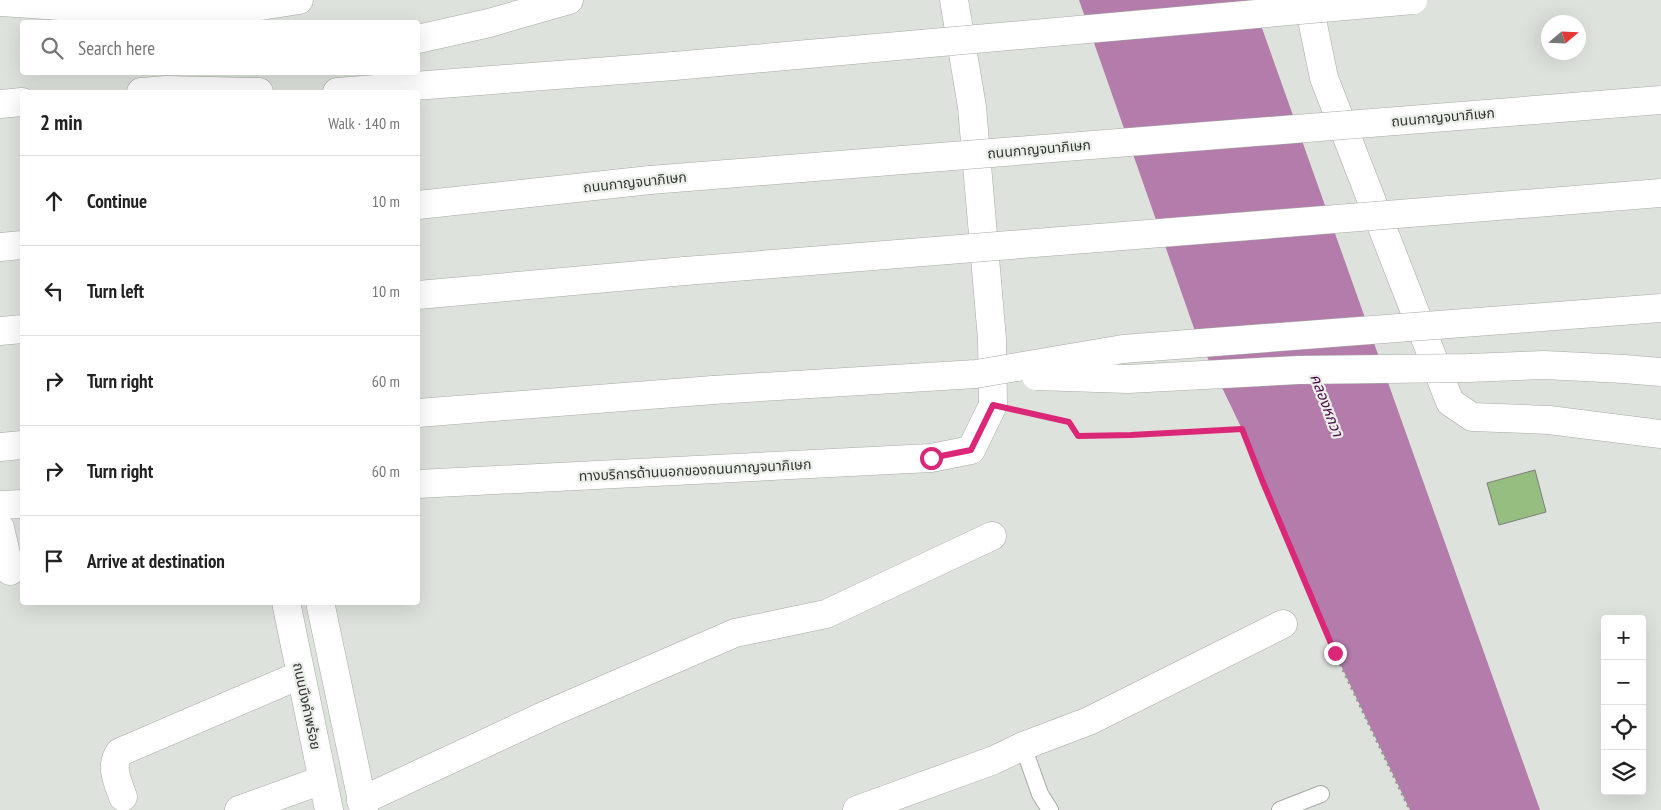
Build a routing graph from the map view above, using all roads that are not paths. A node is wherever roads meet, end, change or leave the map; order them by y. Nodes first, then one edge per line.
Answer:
1 (299, 0) edge
2 (569, 0) edge
3 (954, 0) edge
4 (1308, 0) edge
5 (1413, 0) edge
6 (0, 2) edge
7 (175, 7) edge
8 (420, 39) edge
9 (239, 75) edge
10 (158, 90) edge
11 (363, 90) edge
12 (1661, 100) edge
13 (20, 102) edge
14 (0, 104) edge
15 (1661, 193) edge
16 (420, 205) edge
17 (20, 245) edge
18 (0, 247) edge
19 (420, 294) edge
20 (1661, 308) edge
21 (20, 329) edge
22 (0, 331) edge
23 (1661, 372) edge
24 (976, 374) junction
25 (420, 414) edge
26 (1661, 434) edge
27 (20, 445) edge
28 (0, 446) edge
29 (420, 484) edge
30 (20, 504) edge
31 (0, 505) edge
32 (0, 528) edge
33 (992, 536) dead end
34 (10, 570) dead end
35 (287, 605) edge
36 (321, 605) edge
37 (1283, 624) dead end
38 (300, 675) junction
39 (1023, 746) junction
40 (322, 780) junction
41 (1321, 794) dead end
42 (123, 796) dead end
43 (362, 805) edge
44 (239, 810) edge
45 (329, 810) edge
46 (857, 810) edge
47 (1050, 810) edge
48 (1280, 810) edge

1 - 7 main road
2 - 8 main road
3 - 29 main road, ทางบริการด้านนอกของถนนกาญจนาภิเษก
4 - 26 main road
5 - 11 main road, bridge
6 - 7 main road
9 - 10 main road
12 - 16 main road, ถนนกาญจนาภิเษก, bridge
13 - 14 main road
15 - 19 main road, bridge
17 - 18 main road
20 - 24 main road, bridge
21 - 22 main road
23 - 24 main road, bridge
24 - 25 main road, bridge
27 - 28 main road
30 - 31 main road
32 - 34 main road
33 - 43 main road
35 - 38 main road, ถนนบึงคำพร้อย
36 - 43 main road
37 - 39 main road
38 - 40 main road, ถนนบึงคำพร้อย
38 - 42 main road
39 - 46 main road
39 - 47 lane
40 - 44 main road
40 - 45 main road, ถนนบึงคำพร้อย
41 - 48 lane

